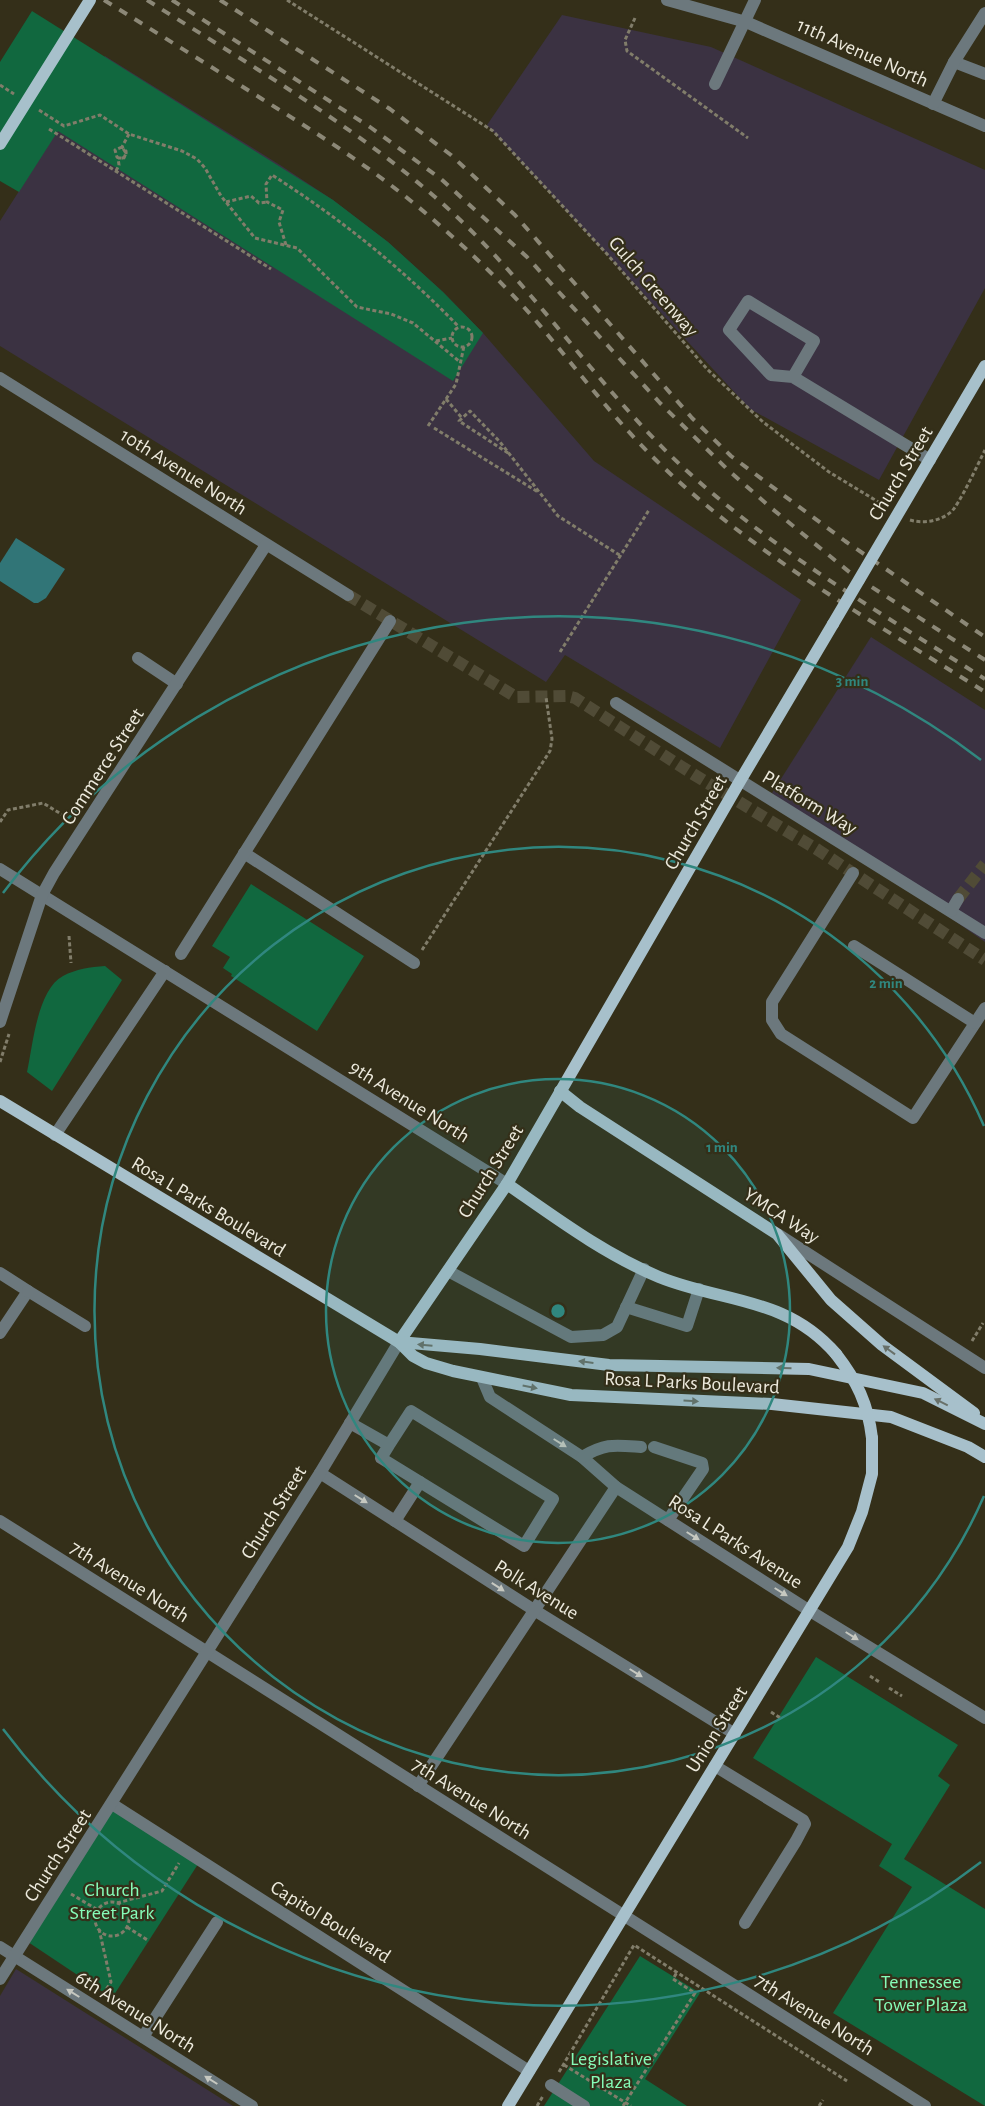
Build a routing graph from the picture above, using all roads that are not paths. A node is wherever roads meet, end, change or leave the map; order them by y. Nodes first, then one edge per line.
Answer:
1 (90, 0) edge
2 (667, 0) edge
3 (755, 0) edge
4 (985, 13) edge
5 (746, 22) junction
6 (954, 62) junction
7 (985, 74) edge
8 (715, 84) dead end
9 (933, 104) junction
10 (985, 126) edge
11 (0, 144) edge
12 (985, 366) edge
13 (793, 377) junction
14 (0, 378) edge
15 (930, 460) junction
16 (266, 545) junction
17 (348, 594) tunnel mouth
18 (390, 621) dead end
19 (138, 658) dead end
20 (177, 684) junction
21 (616, 703) dead end
22 (740, 781) junction
23 (244, 853) junction
24 (0, 869) edge
25 (852, 873) dead end
26 (42, 895) junction
27 (958, 899) tunnel mouth
28 (951, 911) junction
29 (985, 933) edge
30 (854, 946) dead end
31 (181, 954) dead end
32 (414, 963) road end
33 (165, 971) junction
34 (985, 1008) edge
35 (0, 1022) edge
36 (975, 1023) junction
37 (560, 1091) junction
38 (0, 1101) edge
39 (55, 1134) junction
40 (507, 1184) junction
41 (777, 1234) junction
42 (644, 1269) junction
43 (448, 1271) junction
44 (0, 1273) edge
45 (699, 1289) junction
46 (28, 1291) junction
47 (626, 1307) junction
48 (85, 1326) dead end
49 (0, 1333) edge
50 (399, 1342) junction
51 (836, 1354) joint
52 (985, 1368) edge
53 (482, 1378) junction
54 (985, 1422) edge
55 (350, 1423) junction
56 (389, 1445) junction
57 (582, 1457) junction
58 (985, 1457) edge
59 (320, 1473) junction
60 (420, 1482) junction
61 (616, 1486) junction
62 (668, 1520) junction
63 (0, 1521) edge
64 (395, 1521) junction
65 (534, 1610) junction
66 (810, 1611) junction
67 (207, 1652) junction
68 (985, 1718) edge
69 (735, 1734) junction
70 (715, 1766) junction
71 (418, 1786) junction
72 (112, 1804) junction
73 (623, 1916) junction
74 (217, 1922) dead end
75 (745, 1923) dead end
76 (0, 1947) edge
77 (14, 1956) junction
78 (0, 1979) edge
79 (143, 2038) junction
80 (530, 2071) junction
81 (551, 2085) road end
82 (246, 2104) edge
83 (508, 2106) edge
84 (584, 2106) edge
85 (925, 2106) edge

1 - 11 main road, bridge
2 - 5 street, 11th Avenue North
3 - 5 street
4 - 6 street
5 - 8 street
5 - 9 street, 11th Avenue North
6 - 7 street
6 - 9 street
9 - 10 street, 11th Avenue North
12 - 15 main road, Church Street, bridge
13 - 13 street
13 - 15 street
14 - 16 street, 10th Avenue North
15 - 22 main road, Church Street, bridge
16 - 17 street, 10th Avenue North
16 - 20 street, Commerce Street
18 - 23 street
19 - 20 street
20 - 26 street, Commerce Street
21 - 22 street, Platform Way
22 - 28 street, Platform Way
22 - 37 main road, Church Street
23 - 31 street
23 - 32 street
24 - 26 street, 9th Avenue North
25 - 36 street
26 - 33 street, 9th Avenue North
26 - 35 street, Commerce Street
27 - 28 street
28 - 29 street, Platform Way
30 - 36 street
33 - 39 street
33 - 40 street, 9th Avenue North
34 - 36 street
37 - 40 main road, Church Street
37 - 41 main road, YMCA Way
38 - 39 main road, Rosa L Parks Boulevard
39 - 50 main road, Rosa L Parks Boulevard
40 - 42 main road, 9th Avenue North
40 - 43 main road, Church Street
41 - 52 street, YMCA Way
54 -> 41 main road
42 - 45 main road, 9th Avenue North
42 - 47 street
43 - 47 street
43 - 50 main road, Church Street
44 - 46 street
45 - 47 street
45 - 51 main road, 9th Avenue North
46 - 48 street
46 - 49 street
50 - 53 main road, Rosa L Parks Boulevard
54 -> 50 main road, Rosa L Parks Boulevard
50 - 55 street, Church Street
51 - 66 main road, Union Street, bridge
53 -> 57 street, Rosa L Parks Avenue
53 -> 58 main road, Rosa L Parks Boulevard
55 - 56 street
55 - 59 street, Church Street
56 - 60 street
56 - 60 street
57 - 61 street, Rosa L Parks Avenue
57 - 62 street
59 -> 64 street, Polk Avenue
59 - 67 street, Church Street
60 - 64 street
61 - 62 street, Rosa L Parks Avenue
61 - 65 street
62 -> 66 street, Rosa L Parks Avenue
63 - 67 street, 7th Avenue North
64 -> 65 street, Polk Avenue
65 -> 69 street, Polk Avenue
65 - 71 street
66 -> 68 street, Rosa L Parks Avenue
66 - 69 main road, Union Street
67 - 71 street, 7th Avenue North
67 - 72 street, Church Street
69 - 70 main road, Union Street
70 - 73 main road, Union Street
70 - 75 street
71 - 73 street, 7th Avenue North
72 - 77 street, Church Street
72 - 80 street, Capitol Boulevard
73 - 80 main road, Union Street
73 - 85 street, 7th Avenue North
74 - 79 street
76 - 77 street, 6th Avenue North
77 - 78 street, Church Street
79 -> 77 street, 6th Avenue North
82 -> 79 street, 6th Avenue North
80 - 83 main road, Union Street
81 - 84 street

